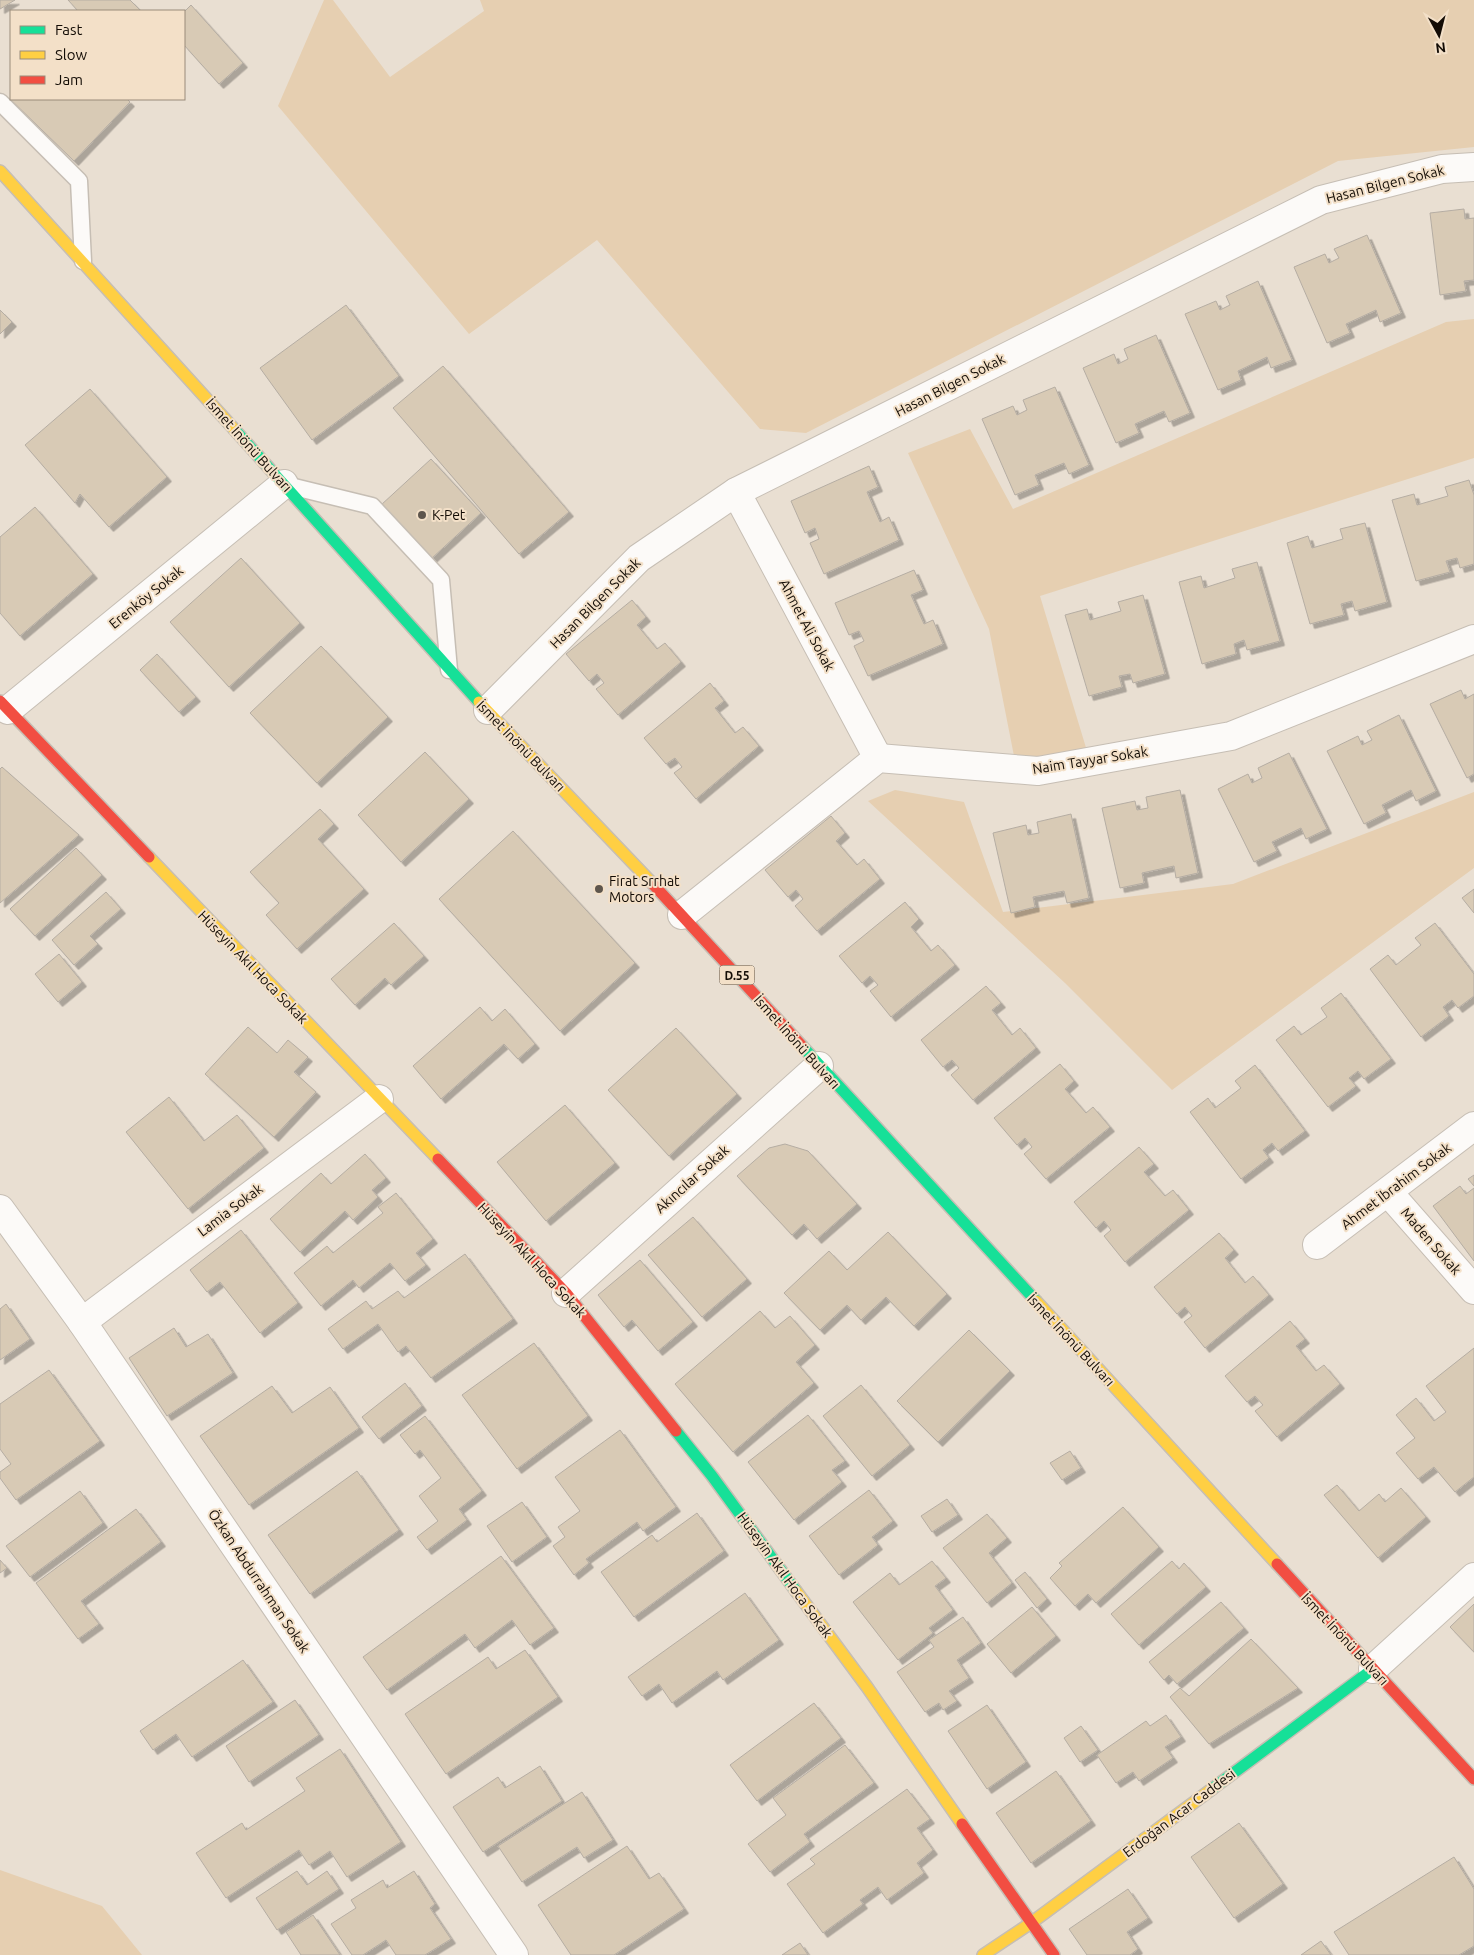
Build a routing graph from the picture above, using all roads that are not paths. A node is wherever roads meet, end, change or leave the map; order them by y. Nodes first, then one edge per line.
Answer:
1 (0, 102) edge
2 (1474, 167) edge
3 (0, 171) edge
4 (84, 261) junction
5 (284, 484) junction
6 (736, 492) junction
7 (1474, 639) edge
8 (450, 670) junction
9 (4, 706) edge
10 (488, 710) junction
11 (878, 758) junction
12 (682, 915) junction
13 (819, 1066) junction
14 (378, 1099) junction
15 (1474, 1126) edge
16 (1388, 1192) junction
17 (2, 1215) edge
18 (1317, 1245) dead end
19 (1474, 1290) edge
20 (566, 1293) junction
21 (82, 1322) junction
22 (1474, 1577) edge
23 (1373, 1669) junction
24 (1474, 1779) edge
25 (1031, 1923) junction
26 (514, 1955) edge
27 (983, 1955) edge
28 (1054, 1955) edge

1 - 4 lane
2 - 6 street, Hasan Bilgen Sokak
3 - 4 main road, İsmet İnönü Bulvarı / D.55
4 - 5 main road, İsmet İnönü Bulvarı / D.55
5 - 8 main road, İsmet İnönü Bulvarı / D.55
5 - 8 lane
5 - 9 street, Erenköy Sokak
6 - 10 street, Hasan Bilgen Sokak
6 - 11 street, Ahmet Ali Sokak
7 - 11 street, Naim Tayyar Sokak
8 - 10 main road, İsmet İnönü Bulvarı / D.55
9 - 14 main road, Hüseyin Akıl Hoca Sokak
10 - 12 main road, İsmet İnönü Bulvarı / D.55
11 - 12 street
12 - 13 main road, İsmet İnönü Bulvarı / D.55
13 - 20 street, Akıncılar Sokak
13 - 23 main road, İsmet İnönü Bulvarı / D.55
14 - 20 main road, Hüseyin Akıl Hoca Sokak
14 - 21 street, Lamia Sokak
15 - 16 street, Ahmet İbrahim Sokak
16 - 18 street, Ahmet İbrahim Sokak
16 - 19 street, Maden Sokak
17 - 21 street, Özkan Abdurrahman Sokak
20 - 25 main road, Hüseyin Akıl Hoca Sokak
21 - 26 street, Özkan Abdurrahman Sokak
22 - 23 street
23 - 24 main road, İsmet İnönü Bulvarı / D.55
23 - 25 main road, Erdoğan Acar Caddesi
25 - 27 main road, Erdoğan Acar Caddesi
25 - 28 main road, Hüseyin Akıl Hoca Sokak

